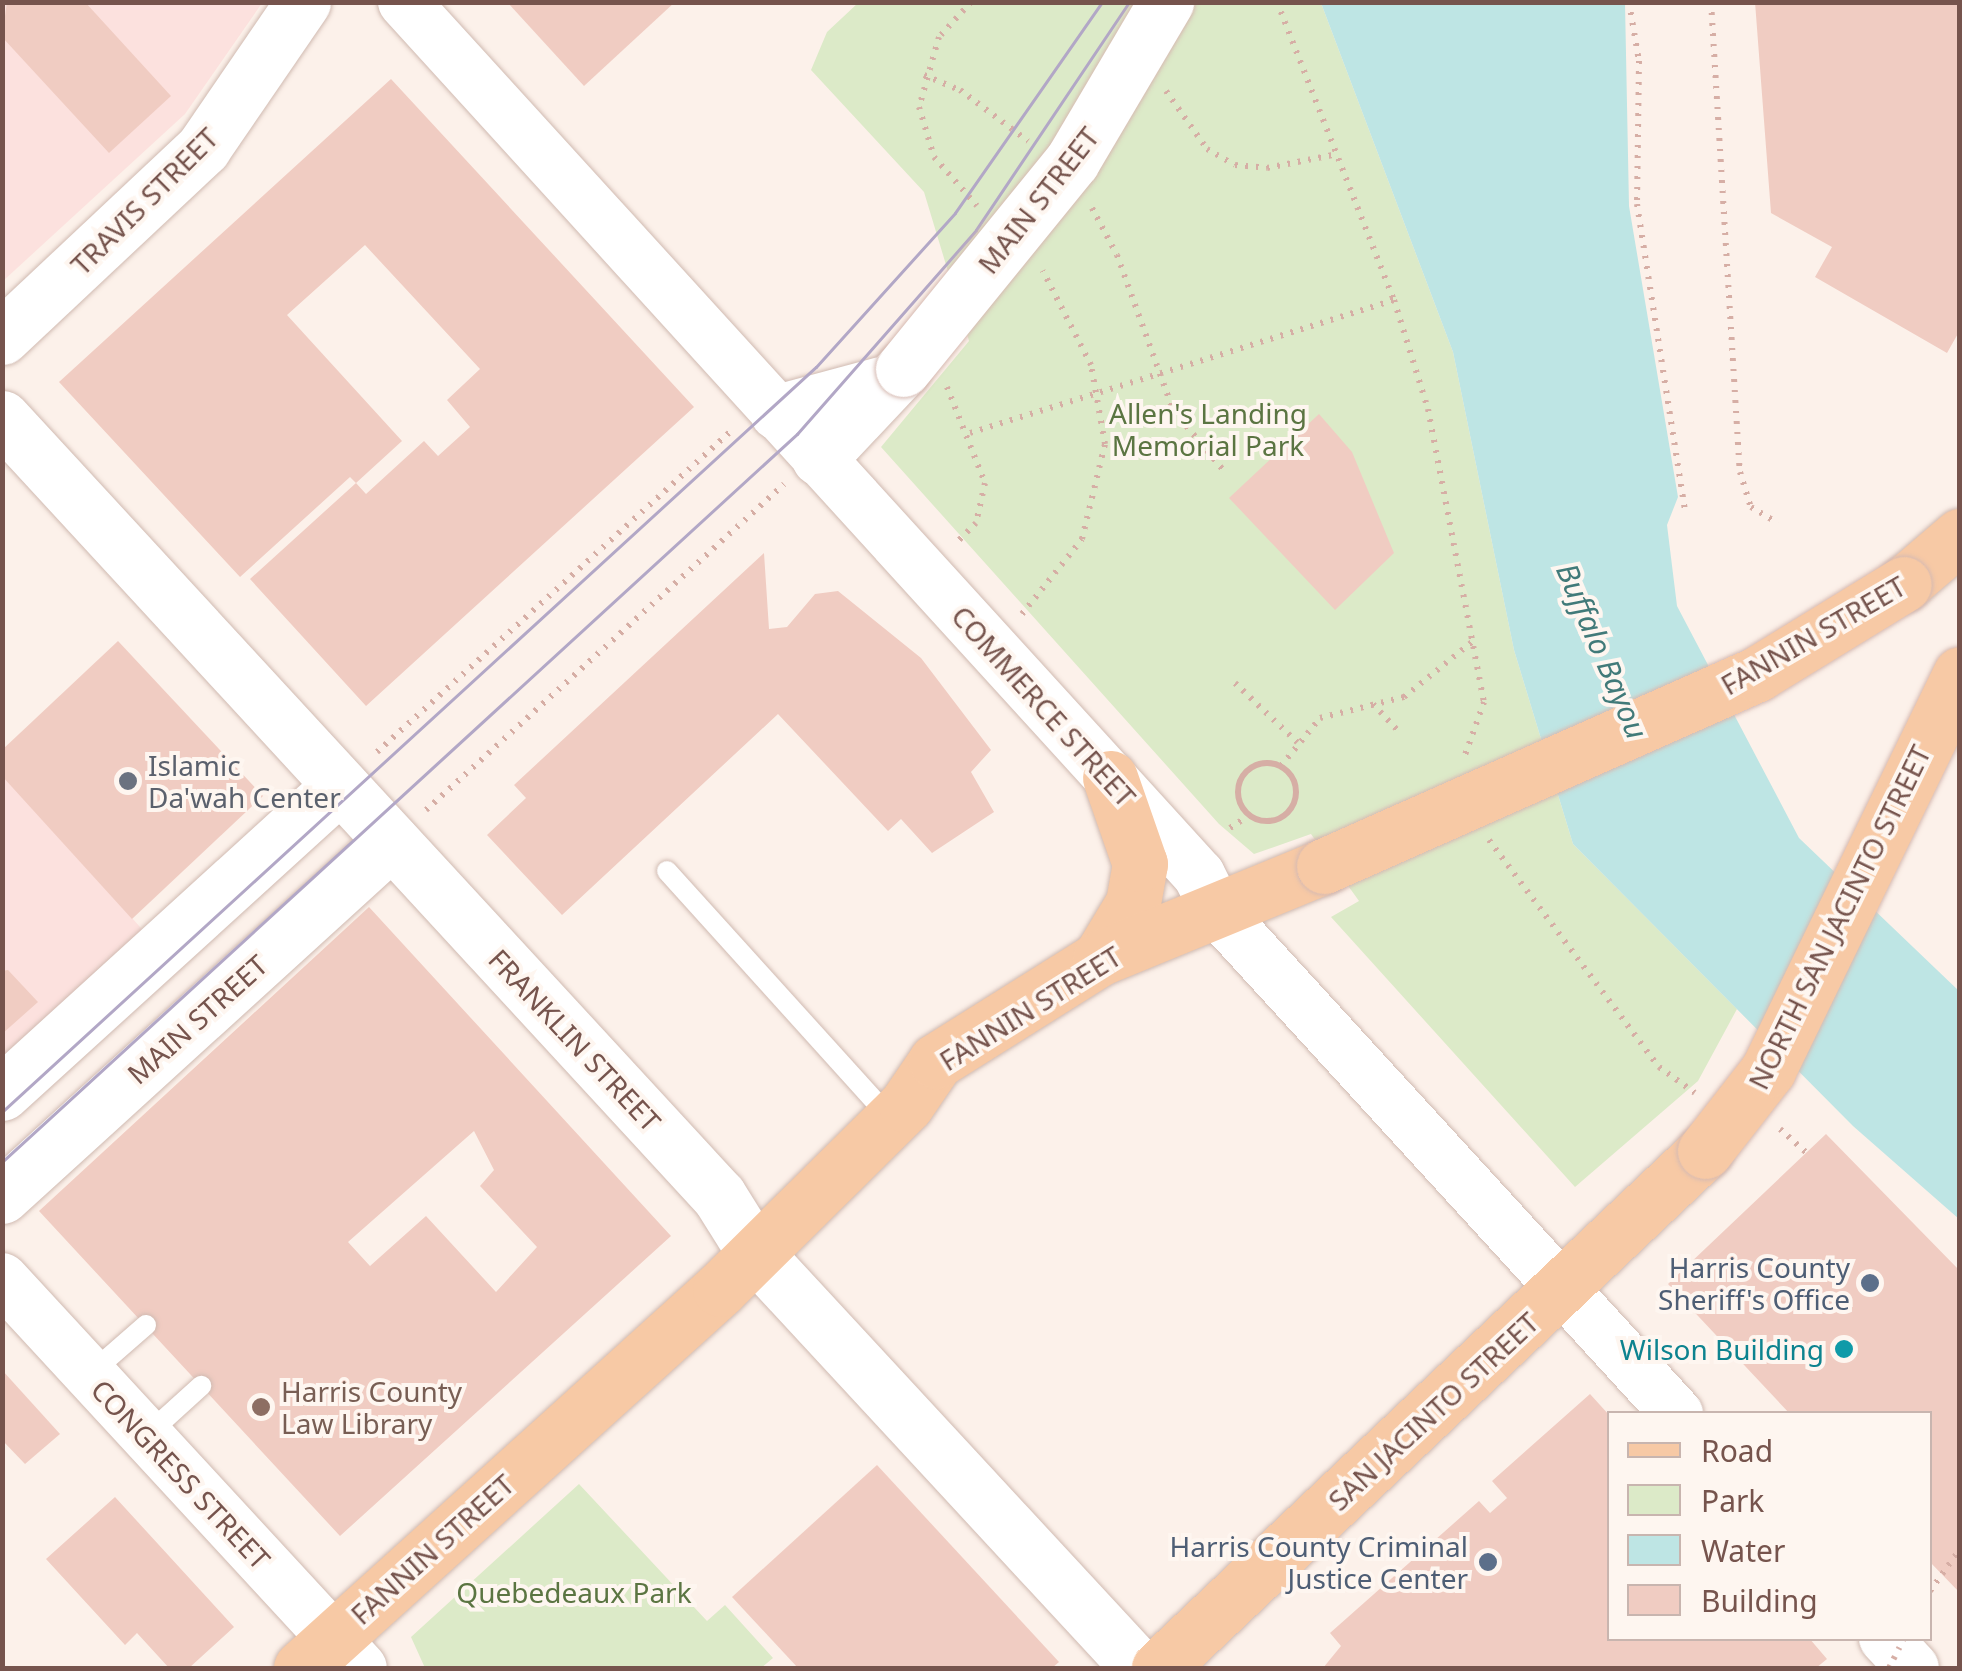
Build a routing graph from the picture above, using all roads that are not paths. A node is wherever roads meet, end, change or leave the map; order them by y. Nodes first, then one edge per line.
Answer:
1 (303, 2) edge
2 (404, 2) edge
3 (1166, 2) edge
4 (2, 337) edge
5 (913, 379) junction
6 (2, 418) edge
7 (755, 421) junction
8 (802, 471) junction
9 (1960, 536) edge
10 (1960, 674) edge
11 (358, 768) junction
12 (1110, 778) junction
13 (409, 825) junction
14 (667, 870) dead end
15 (1218, 911) junction
16 (1100, 958) junction
17 (2, 1093) edge
18 (892, 1119) junction
19 (1705, 1151) joint
20 (2, 1196) edge
21 (754, 1252) junction
22 (2, 1279) edge
23 (1561, 1290) junction
24 (146, 1326) dead end
25 (90, 1374) junction
26 (202, 1386) dead end
27 (1674, 1411) edge
28 (147, 1436) junction
29 (1889, 1641) edge
30 (332, 1659) edge
31 (1139, 1668) edge
32 (1159, 1668) edge
33 (1913, 1668) edge

1 - 4 main road, TRAVIS STREET
2 - 7 street, COMMERCE STREET
3 - 5 main road, MAIN STREET, bridge
5 - 7 main road
5 - 8 main road, MAIN STREET
6 - 11 main road, FRANKLIN STREET
7 - 8 street, COMMERCE STREET
8 - 12 street, COMMERCE STREET
9 - 15 main road, FANNIN STREET, bridge
10 - 19 main road, NORTH SAN JACINTO STREET, bridge
11 - 13 main road, FRANKLIN STREET
11 - 17 main road
12 - 15 street, COMMERCE STREET
12 - 16 main road
13 - 20 main road, MAIN STREET
13 - 21 main road, FRANKLIN STREET
14 - 18 lane
15 - 16 main road, FANNIN STREET
15 - 23 street, COMMERCE STREET
16 - 18 main road, FANNIN STREET
18 - 21 main road, FANNIN STREET
19 - 23 main road, SAN JACINTO STREET
21 - 30 main road, FANNIN STREET
21 - 31 main road, FRANKLIN STREET
22 - 25 street, CONGRESS STREET
23 - 27 street, COMMERCE STREET
23 - 32 main road, SAN JACINTO STREET
24 - 25 lane
25 - 28 street, CONGRESS STREET
26 - 28 lane
28 - 30 street, CONGRESS STREET
29 - 33 street

